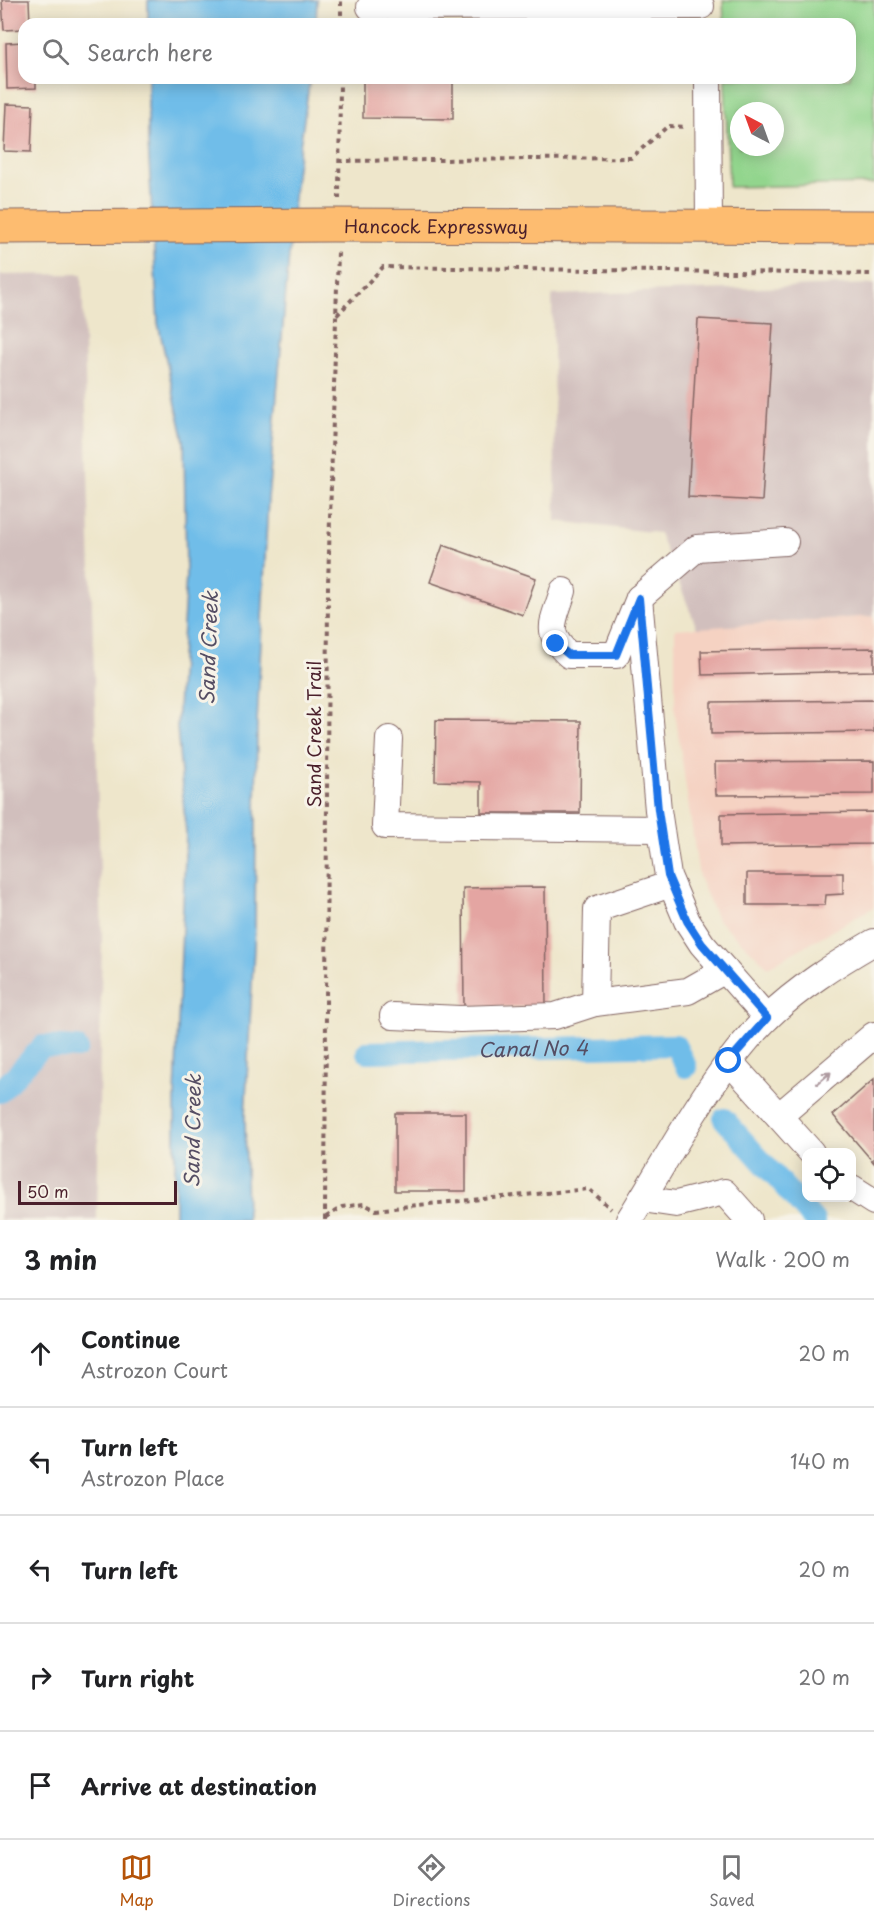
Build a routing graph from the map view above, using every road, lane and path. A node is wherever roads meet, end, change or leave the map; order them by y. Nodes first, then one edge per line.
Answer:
1 (341, 0) edge
2 (494, 3) edge
3 (370, 7) dead end
4 (701, 10) edge
5 (341, 18) edge
6 (340, 84) edge
7 (708, 84) edge
8 (709, 129) junction
9 (339, 161) junction
10 (336, 224) junction
11 (709, 226) junction
12 (0, 227) edge
13 (874, 227) edge
14 (874, 274) edge
15 (336, 316) junction
16 (785, 542) dead end
17 (563, 591) dead end
18 (639, 598) junction
19 (389, 739) dead end
20 (660, 830) junction
21 (671, 884) junction
22 (874, 942) edge
23 (725, 970) junction
24 (595, 1004) junction
25 (393, 1016) dead end
26 (767, 1018) junction
27 (874, 1035) edge
28 (729, 1061) junction
29 (779, 1116) junction
30 (807, 1148) edge
31 (856, 1191) edge
32 (874, 1202) edge
33 (629, 1210) edge
34 (325, 1219) edge
35 (749, 1220) edge

1 - 5 path
2 - 3 street
2 - 4 street
6 - 9 path, Sand Creek Trail
7 - 8 street
8 - 9 path
8 - 11 street
9 - 10 path, Sand Creek Trail
10 - 11 main road, Hancock Expressway
10 - 12 main road, Hancock Expressway
10 - 15 path, Sand Creek Trail
11 - 13 main road, Hancock Expressway
14 - 15 path
15 - 34 path, Sand Creek Trail
16 - 18 street
17 - 18 street
18 - 20 street
19 - 20 street
20 - 21 street
21 - 23 street
21 - 24 street
22 - 26 street
23 - 24 street
23 - 26 street
24 - 25 street
26 - 28 street
29 -> 27 street
28 - 29 street
28 - 33 street
29 - 30 street
31 - 32 street
33 - 34 path
33 - 35 street

